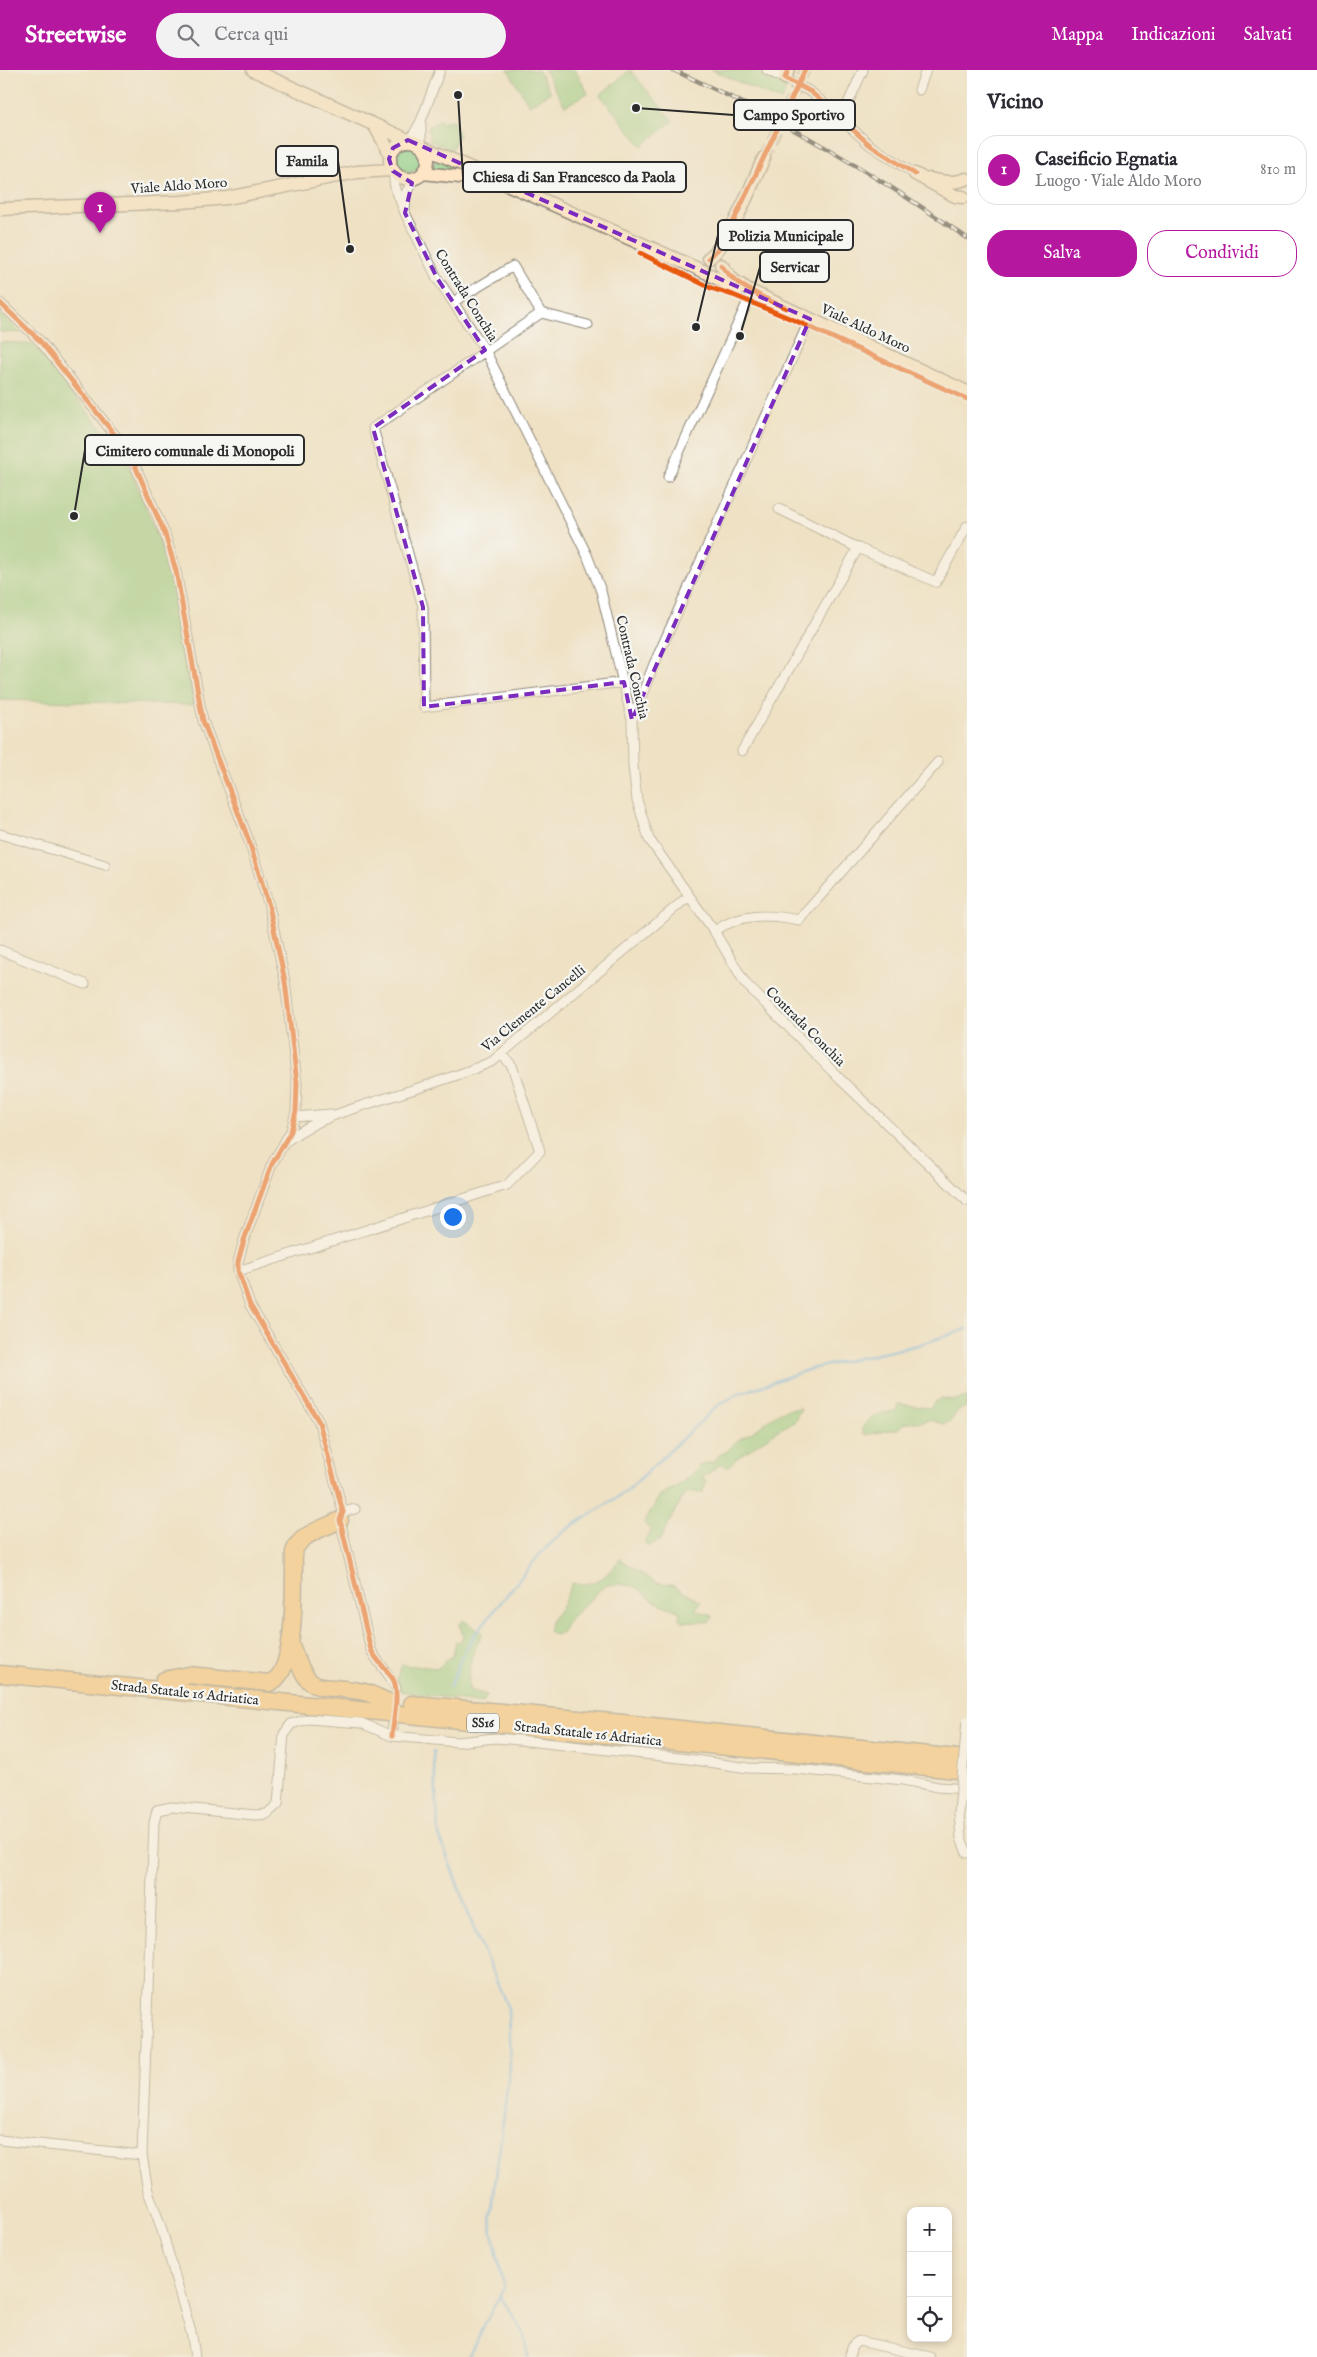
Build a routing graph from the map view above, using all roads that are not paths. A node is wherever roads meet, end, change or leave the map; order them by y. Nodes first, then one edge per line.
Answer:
1 (253, 70) edge
2 (440, 70) edge
3 (767, 70) edge
4 (863, 70) edge
5 (926, 70) edge
6 (787, 74) edge
7 (919, 90) dead end
8 (849, 101) dead end
9 (375, 126) junction
10 (415, 143) junction
11 (390, 155) junction
12 (764, 158) tunnel mouth
13 (392, 170) junction
14 (357, 172) junction
15 (915, 174) junction
16 (419, 176) junction
17 (967, 179) edge
18 (516, 188) junction
19 (966, 199) edge
20 (0, 209) edge
21 (405, 213) junction
22 (669, 256) junction
23 (714, 261) junction
24 (708, 274) junction
25 (752, 292) junction
26 (0, 302) edge
27 (453, 302) junction
28 (541, 313) junction
29 (810, 319) junction
30 (588, 325) dead end
31 (485, 350) junction
32 (967, 392) edge
33 (668, 477) dead end
34 (779, 509) dead end
35 (967, 526) edge
36 (858, 548) junction
37 (624, 682) junction
38 (632, 720) junction
39 (742, 751) dead end
40 (938, 762) dead end
41 (0, 834) edge
42 (105, 865) dead end
43 (689, 896) junction
44 (714, 931) junction
45 (0, 950) edge
46 (85, 984) dead end
47 (502, 1054) junction
48 (296, 1103) junction
49 (344, 1112) junction
50 (317, 1115) junction
51 (294, 1119) junction
52 (312, 1125) junction
53 (284, 1143) junction
54 (967, 1201) edge
55 (238, 1271) junction
56 (355, 1509) dead end
57 (342, 1516) junction
58 (291, 1645) junction
59 (0, 1663) edge
60 (0, 1674) edge
61 (164, 1680) junction
62 (393, 1695) junction
63 (967, 1721) edge
64 (393, 1724) dead end
65 (392, 1736) junction
66 (967, 1759) edge
67 (967, 1771) edge
68 (967, 1789) edge
69 (967, 1854) edge
70 (0, 2140) edge
71 (142, 2155) junction
72 (196, 2355) edge
73 (850, 2357) edge
74 (930, 2357) edge

1 - 9 main road, Viale Aldo Moro
2 - 10 street
3 - 6 street
4 - 8 street
5 - 7 street
6 - 15 street
9 - 10 main road, Viale Aldo Moro
9 - 11 main road
10 - 11 main road
10 - 16 main road
10 - 18 main road, Viale Aldo Moro
11 - 13 main road
11 - 14 main road, Viale Aldo Moro
12 - 23 main road
13 - 14 main road, Viale Aldo Moro
13 - 16 main road
13 - 21 street, Contrada Conchia
14 - 20 main road, Viale Aldo Moro
15 - 17 main road
15 - 19 main road
16 - 18 main road, Viale Aldo Moro
16 - 21 street
17 - 19 main road
18 - 22 main road, Viale Aldo Moro
21 - 27 street, Contrada Conchia
22 - 23 main road, Viale Aldo Moro
22 - 24 main road, Viale Aldo Moro
23 - 24 main road
23 - 25 main road, Viale Aldo Moro
24 - 25 main road, Viale Aldo Moro
25 - 29 main road, Viale Aldo Moro
25 - 33 street
26 - 48 street
27 - 28 street
27 - 31 street, Contrada Conchia
28 - 30 street
28 - 31 street
29 - 32 main road, Viale Aldo Moro
29 - 38 street
31 - 37 street, Contrada Conchia
31 - 37 street
34 - 36 street
35 - 36 street
36 - 39 street
37 - 38 street, Contrada Conchia
38 - 43 street, Contrada Conchia
40 - 44 street
41 - 42 street
43 - 44 street, Contrada Conchia
43 - 47 street, Via Clemente Cancelli
44 - 54 street, Contrada Conchia
45 - 46 street
47 - 49 street, Via Clemente Cancelli
47 - 55 street
48 - 50 street
48 - 51 street
49 - 50 street
49 - 52 street
50 - 51 street
51 - 52 street
51 - 53 street
52 - 53 street
53 - 55 street
55 - 57 street
56 - 57 street
57 - 58 highway
57 - 62 street
58 - 61 highway
58 - 62 highway
59 - 61 highway, Strada Statale 16 Adriatica / SS16
60 - 67 highway, Strada Statale 16 Adriatica / SS16
61 - 62 highway, Strada Statale 16 Adriatica / SS16
62 - 66 highway, Strada Statale 16 Adriatica / SS16
63 - 69 street, bridge
64 - 65 street
65 - 68 street
65 - 71 street
70 - 71 street
71 - 72 street
73 - 74 street

